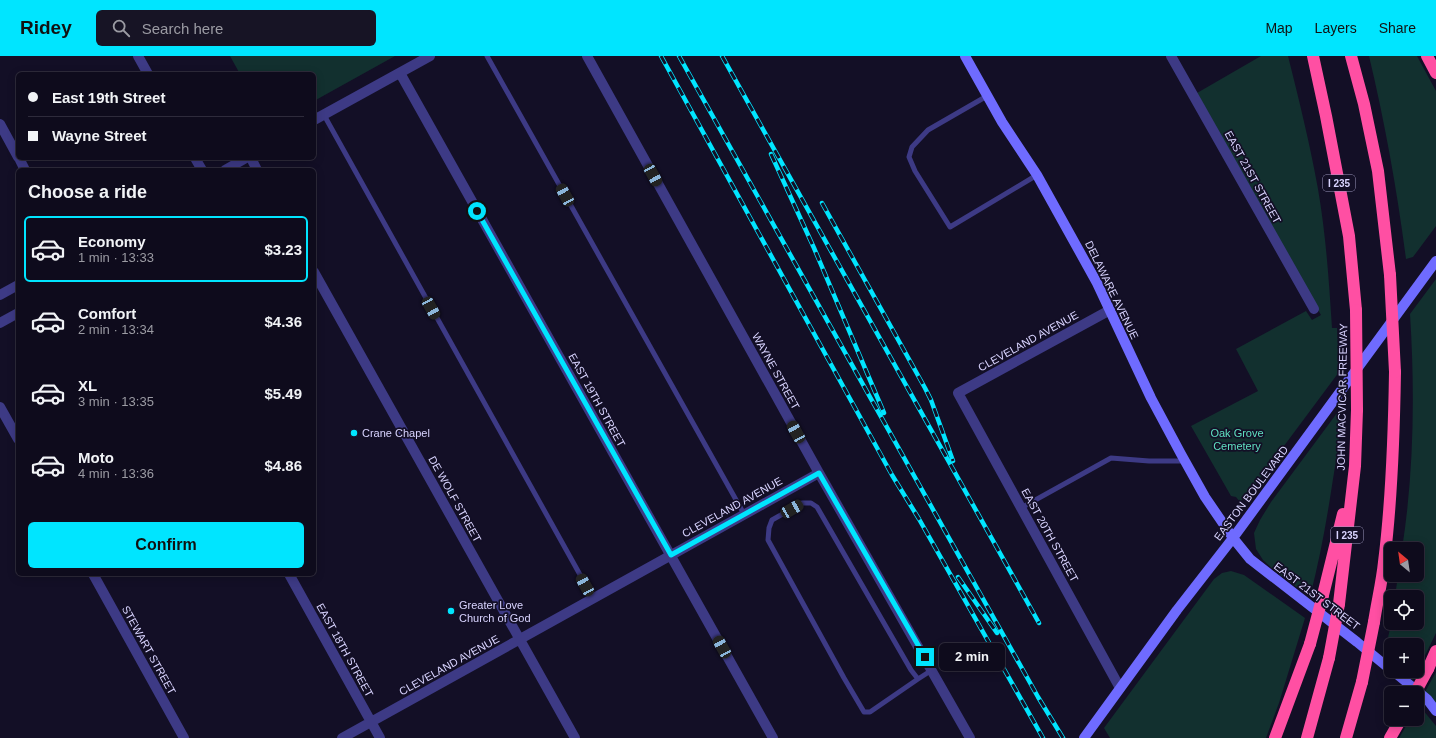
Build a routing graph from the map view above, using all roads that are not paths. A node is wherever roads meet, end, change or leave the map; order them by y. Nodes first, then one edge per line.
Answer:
1 (138, 56) edge
2 (430, 56) edge
3 (487, 56) edge
4 (587, 56) edge
5 (965, 56) edge
6 (1171, 56) edge
7 (1313, 56) edge
8 (1351, 56) edge
9 (1427, 56) edge
10 (147, 72) edge
11 (400, 73) junction
12 (1436, 73) edge
13 (987, 96) junction
14 (324, 115) junction
15 (316, 119) edge
16 (0, 124) edge
17 (16, 153) edge
18 (242, 160) edge
19 (228, 168) edge
20 (1037, 175) junction
21 (1436, 261) edge
22 (316, 276) edge
23 (16, 286) edge
24 (0, 294) edge
25 (1314, 309) dead end
26 (1110, 310) junction
27 (16, 314) edge
28 (0, 323) edge
29 (958, 393) joint
30 (0, 407) edge
31 (16, 435) edge
32 (1185, 462) junction
33 (1355, 466) junction
34 (819, 473) junction
35 (1021, 508) junction
36 (744, 514) junction
37 (1233, 538) junction
38 (671, 555) junction
39 (94, 576) edge
40 (290, 576) edge
41 (593, 598) junction
42 (519, 639) junction
43 (1436, 651) edge
44 (1384, 664) edge
45 (932, 670) junction
46 (1402, 678) edge
47 (918, 679) junction
48 (1419, 686) edge
49 (1120, 688) junction
50 (1436, 710) edge
51 (371, 722) junction
52 (1397, 726) edge
53 (184, 738) edge
54 (342, 738) edge
55 (380, 738) edge
56 (575, 738) edge
57 (773, 738) edge
58 (970, 738) edge
59 (1084, 738) edge
60 (1275, 738) edge
61 (1307, 738) edge
62 (1346, 738) edge
63 (1390, 738) edge

1 - 10 street
2 - 11 street
3 - 36 lane
4 - 34 street, WAYNE STREET
5 - 13 main road, DELAWARE AVENUE
6 - 25 street, EAST 21ST STREET
7 - 33 highway, JOHN MACVICAR FREEWAY / I 235, bridge
8 - 62 highway, bridge
9 - 12 highway
11 - 14 street
11 - 38 street, EAST 19TH STREET
13 - 20 main road, DELAWARE AVENUE
13 - 20 lane
14 - 15 street
14 - 41 lane
16 - 17 street
18 - 19 street
20 - 26 main road, DELAWARE AVENUE
21 - 37 main road, EASTON BOULEVARD
22 - 42 street, DE WOLF STREET
23 - 24 street
26 - 29 street, CLEVELAND AVENUE
26 - 32 main road, DELAWARE AVENUE
27 - 28 street
29 - 35 street, EAST 20TH STREET
30 - 31 street
32 - 35 lane
32 - 37 main road, DELAWARE AVENUE
33 - 60 highway, bridge
33 - 61 highway, JOHN MACVICAR FREEWAY / I 235, bridge
34 - 36 street, CLEVELAND AVENUE
34 - 45 street, WAYNE STREET
35 - 49 street, EAST 20TH STREET
36 - 38 street, CLEVELAND AVENUE
37 - 44 main road, EAST 21ST STREET
37 - 49 main road, EASTON BOULEVARD
38 - 41 street, CLEVELAND AVENUE
38 - 57 street, EAST 19TH STREET
39 - 53 street, STEWART STREET
40 - 51 street, EAST 18TH STREET
41 - 42 street, CLEVELAND AVENUE
42 - 51 street, CLEVELAND AVENUE
42 - 56 street, DE WOLF STREET
43 - 48 highway, bridge
45 - 47 lane
45 - 58 street, WAYNE STREET
46 - 50 main road, EAST 21ST STREET
47 - 47 lane
49 - 59 main road, EASTON BOULEVARD
51 - 54 street, CLEVELAND AVENUE
51 - 55 street, EAST 18TH STREET
52 - 63 highway

